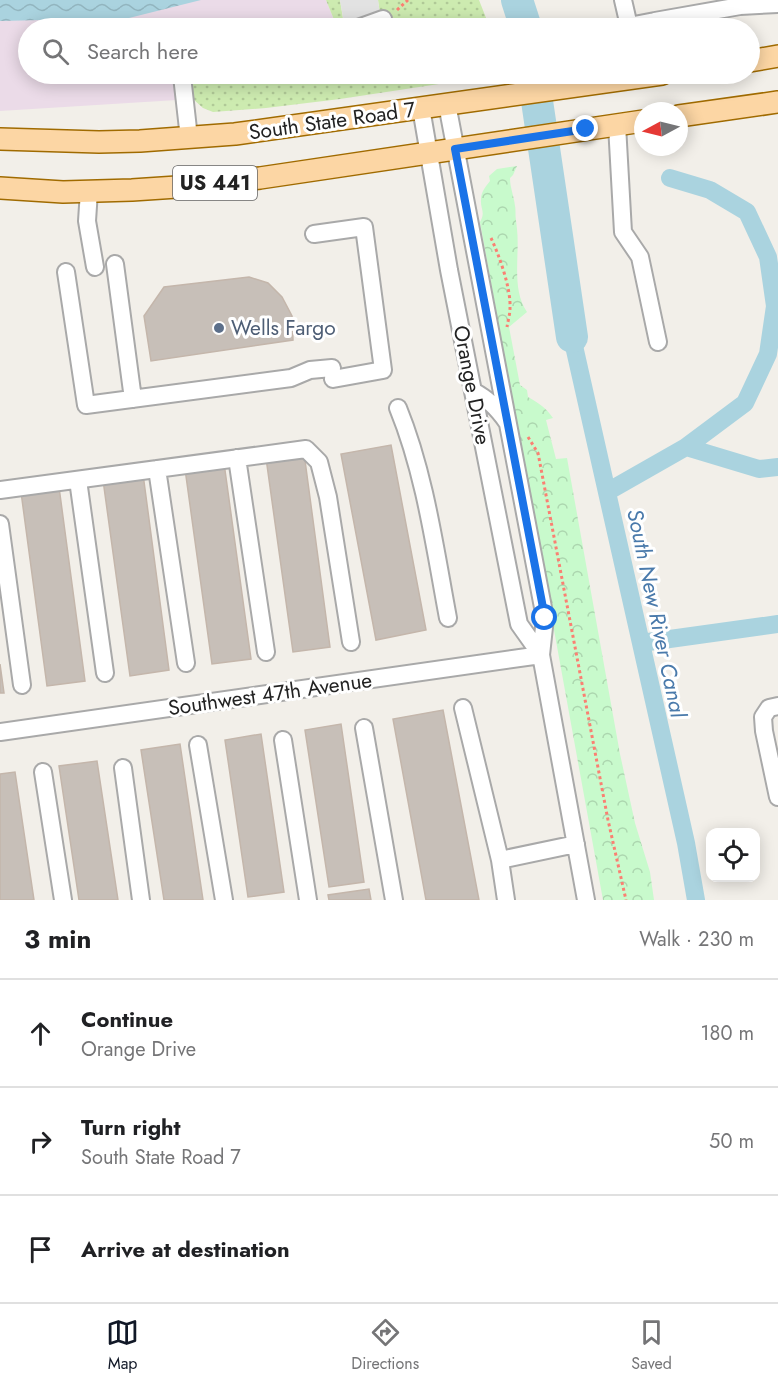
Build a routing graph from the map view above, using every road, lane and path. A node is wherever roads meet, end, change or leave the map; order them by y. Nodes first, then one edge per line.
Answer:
1 (623, 0) edge
2 (778, 4) edge
3 (627, 18) edge
4 (687, 18) edge
5 (778, 56) edge
6 (760, 59) edge
7 (183, 84) edge
8 (588, 84) edge
9 (778, 102) edge
10 (447, 104) junction
11 (421, 108) junction
12 (688, 115) edge
13 (634, 122) edge
14 (617, 125) junction
15 (189, 138) junction
16 (0, 139) edge
17 (455, 149) junction
18 (429, 153) junction
19 (0, 188) edge
20 (89, 191) junction
21 (489, 233) dead end
22 (314, 234) dead end
23 (115, 264) dead end
24 (95, 267) dead end
25 (66, 272) dead end
26 (507, 330) dead end
27 (658, 342) dead end
28 (473, 391) junction
29 (133, 399) junction
30 (398, 408) dead end
31 (516, 428) junction
32 (237, 458) junction
33 (157, 469) junction
34 (78, 480) junction
35 (0, 490) edge
36 (0, 524) edge
37 (448, 618) dead end
38 (351, 642) dead end
39 (266, 652) dead end
40 (540, 655) junction
41 (186, 663) dead end
42 (105, 674) dead end
43 (22, 685) dead end
44 (774, 707) edge
45 (463, 708) dead end
46 (364, 728) dead end
47 (0, 732) edge
48 (283, 740) dead end
49 (198, 745) dead end
50 (123, 768) dead end
51 (43, 772) dead end
52 (778, 798) edge
53 (576, 843) junction
54 (500, 860) junction
55 (63, 900) edge
56 (141, 900) edge
57 (224, 900) edge
58 (308, 900) edge
59 (394, 900) edge
60 (506, 900) edge
61 (586, 900) edge
62 (626, 900) edge

1 - 3 street
2 - 4 street
5 - 6 main road
7 - 15 street
8 - 10 main road, South State Road 7 / US 441
9 - 12 main road
10 - 11 main road, South State Road 7 / US 441
10 - 17 street, Orange Drive
11 - 15 main road, South State Road 7 / US 441
11 - 18 street, Orange Drive
13 - 14 main road, US 441
14 - 17 main road, US 441
14 - 27 street
15 - 16 main road, South State Road 7 / US 441
17 - 18 main road, US 441
17 - 31 street, Orange Drive
18 - 20 main road, US 441
18 - 28 street, Orange Drive
19 - 20 main road, US 441
20 - 24 street
21 - 26 path
22 - 29 street
23 - 29 street
25 - 29 street
28 - 31 street
28 - 40 street, Orange Drive
30 - 37 street
31 - 40 street, Orange Drive
31 - 62 path
32 - 33 street
32 - 38 street
32 - 39 street
33 - 34 street
33 - 41 street
34 - 35 street
34 - 42 street
36 - 43 street
40 - 47 street, Southwest 47th Avenue
40 - 53 street, Orange Drive
44 - 52 street
45 - 54 street
46 - 59 street
48 - 58 street
49 - 57 street
50 - 56 street
51 - 55 street
53 - 54 street
53 - 61 street, Orange Drive
54 - 60 street

